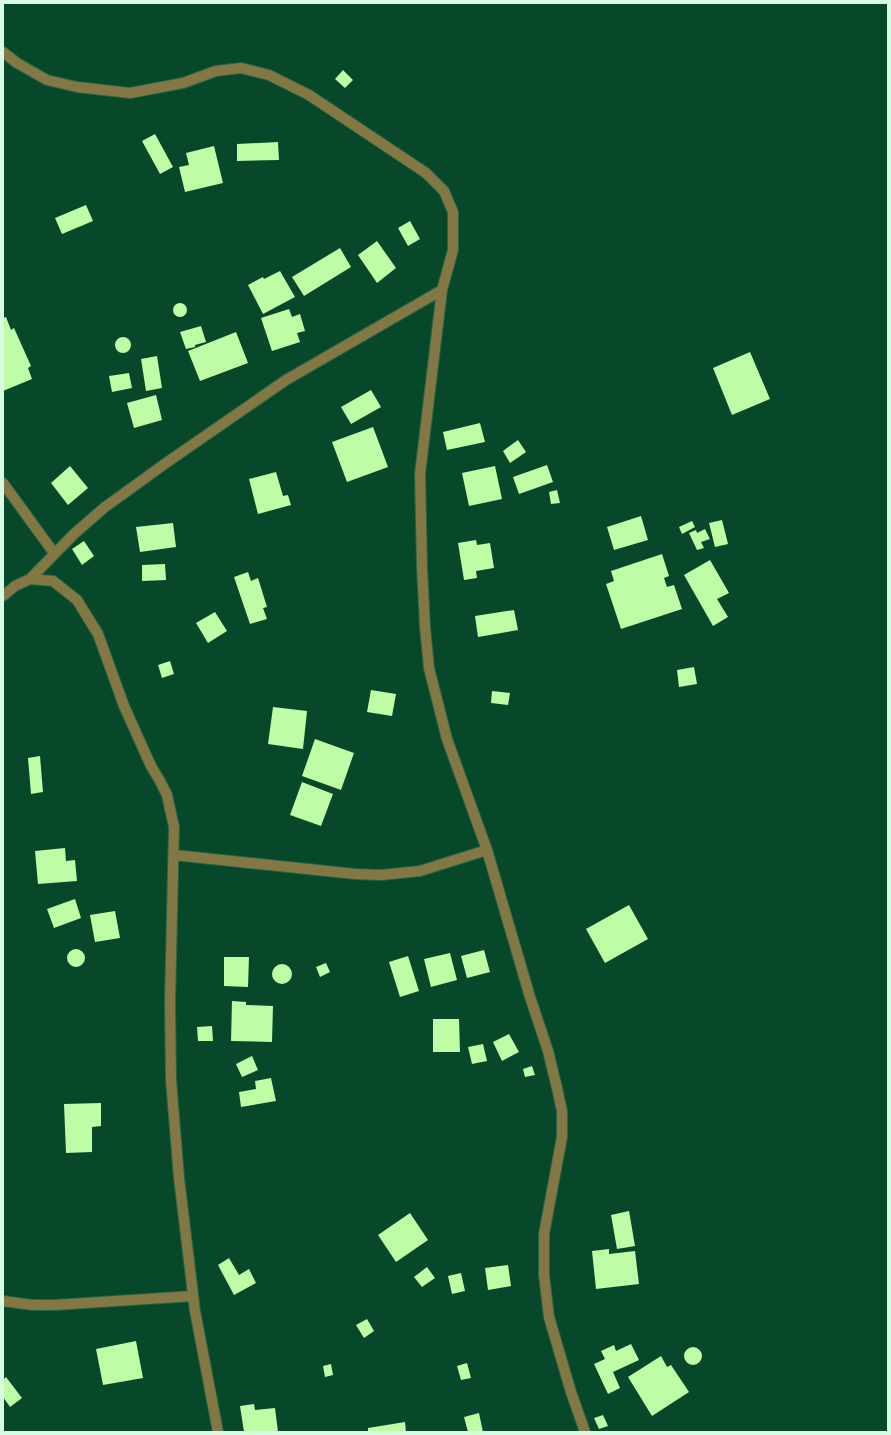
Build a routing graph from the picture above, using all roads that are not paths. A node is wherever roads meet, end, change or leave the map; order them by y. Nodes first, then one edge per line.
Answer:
1 (3, 52) edge
2 (442, 290) junction
3 (3, 483) edge
4 (54, 553) junction
5 (30, 579) junction
6 (3, 596) edge
7 (487, 850) junction
8 (174, 855) junction
9 (193, 1296) junction
10 (3, 1301) edge
11 (218, 1432) edge
12 (586, 1432) edge

1 - 2 lane
2 - 4 lane
2 - 7 lane
3 - 4 lane
4 - 5 lane
5 - 6 lane
5 - 8 lane
7 - 8 lane
7 - 12 lane
8 - 9 lane
9 - 10 lane
9 - 11 lane

